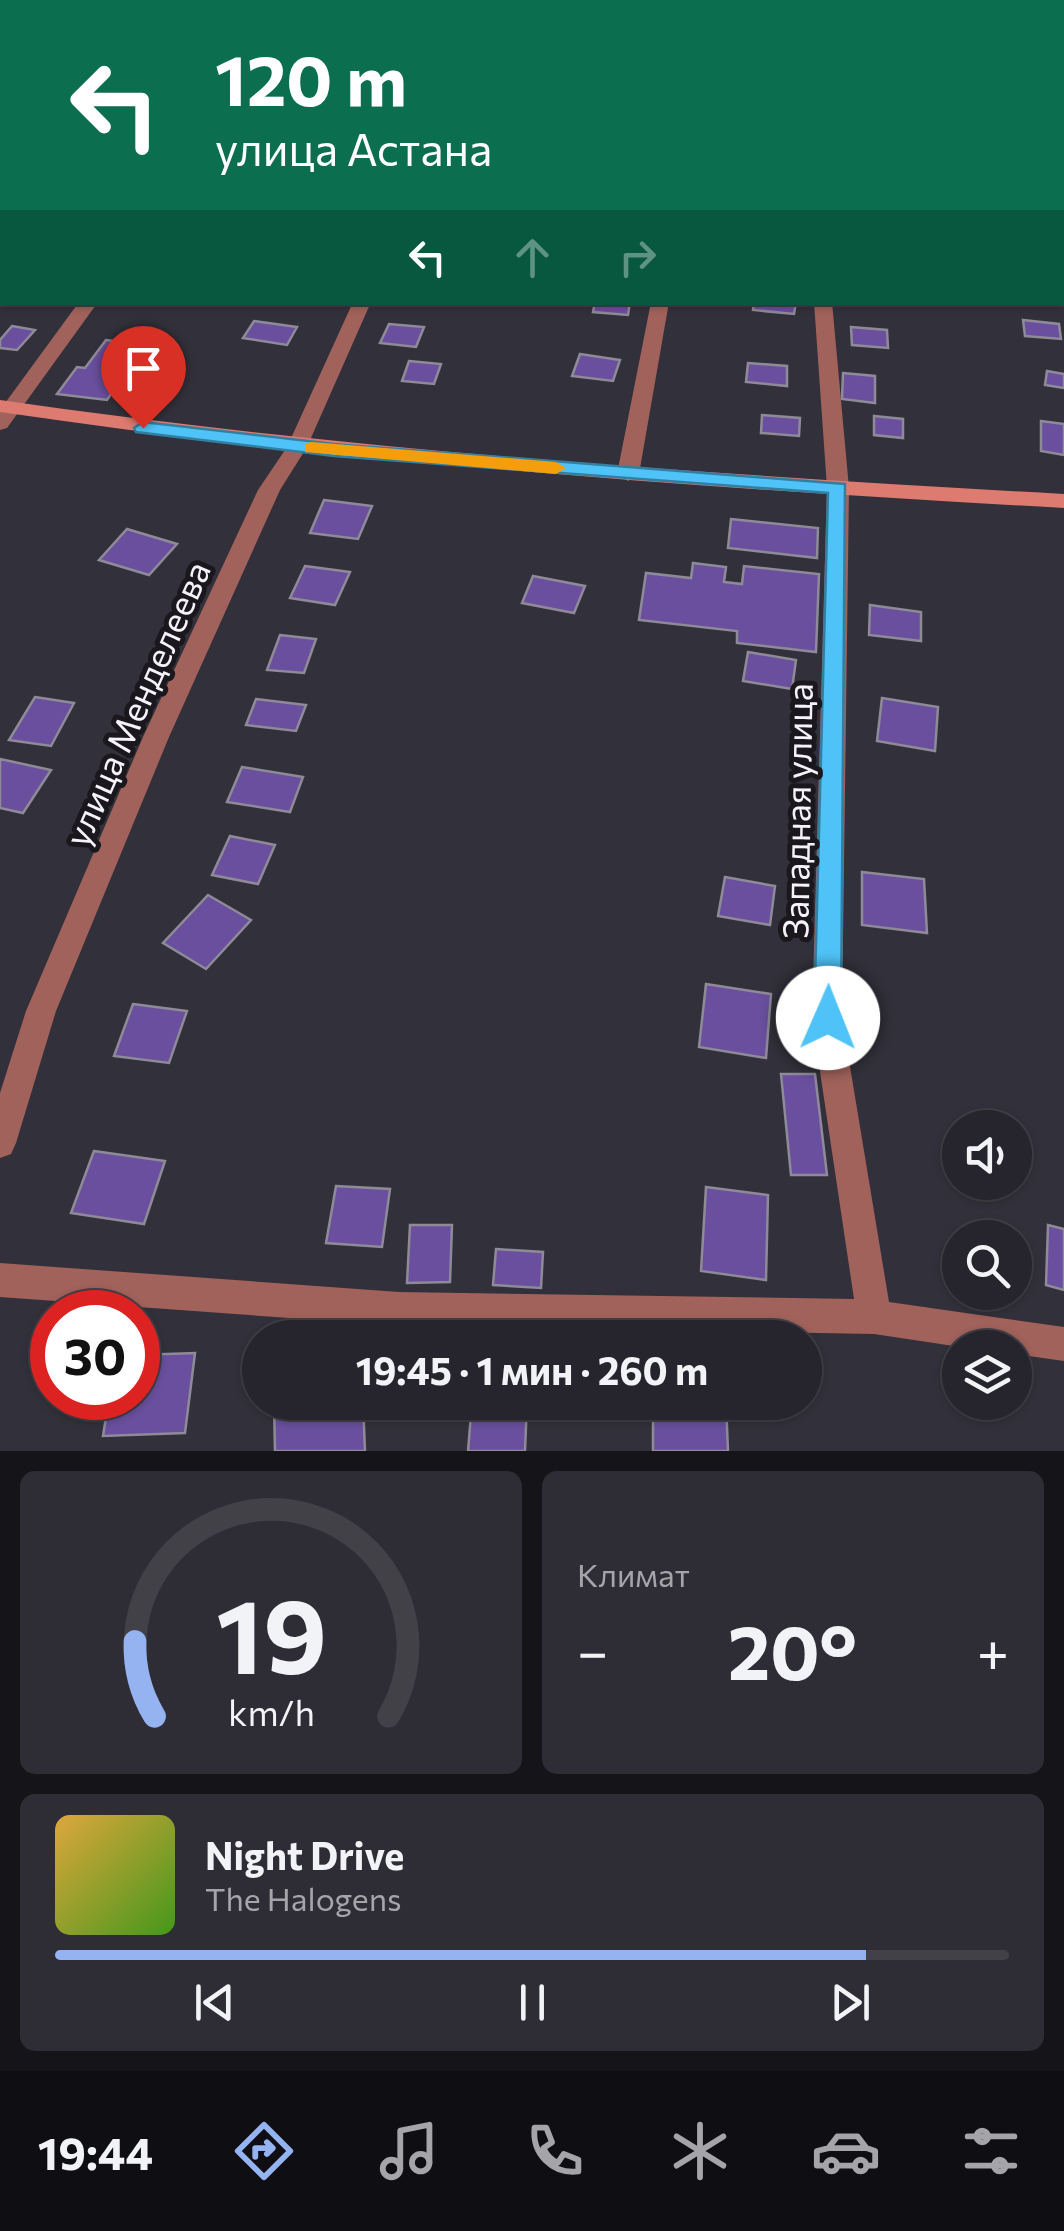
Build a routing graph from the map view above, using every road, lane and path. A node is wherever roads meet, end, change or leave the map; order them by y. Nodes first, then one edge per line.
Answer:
1 (87, 305) edge
2 (361, 305) edge
3 (659, 305) edge
4 (823, 305) edge
5 (4, 413) edge
6 (297, 447) junction
7 (628, 474) junction
8 (838, 488) junction
9 (1064, 501) edge
10 (0, 1143) edge
11 (0, 1280) edge
12 (874, 1317) junction
13 (1064, 1344) edge

1 - 5 street
2 - 6 street, улица Менделеева
3 - 7 street
4 - 8 street, Западная улица
5 - 6 street
6 - 7 street
6 - 10 street, улица Менделеева
7 - 8 street
8 - 9 street
8 - 12 street, Западная улица
11 - 12 street
12 - 13 street

